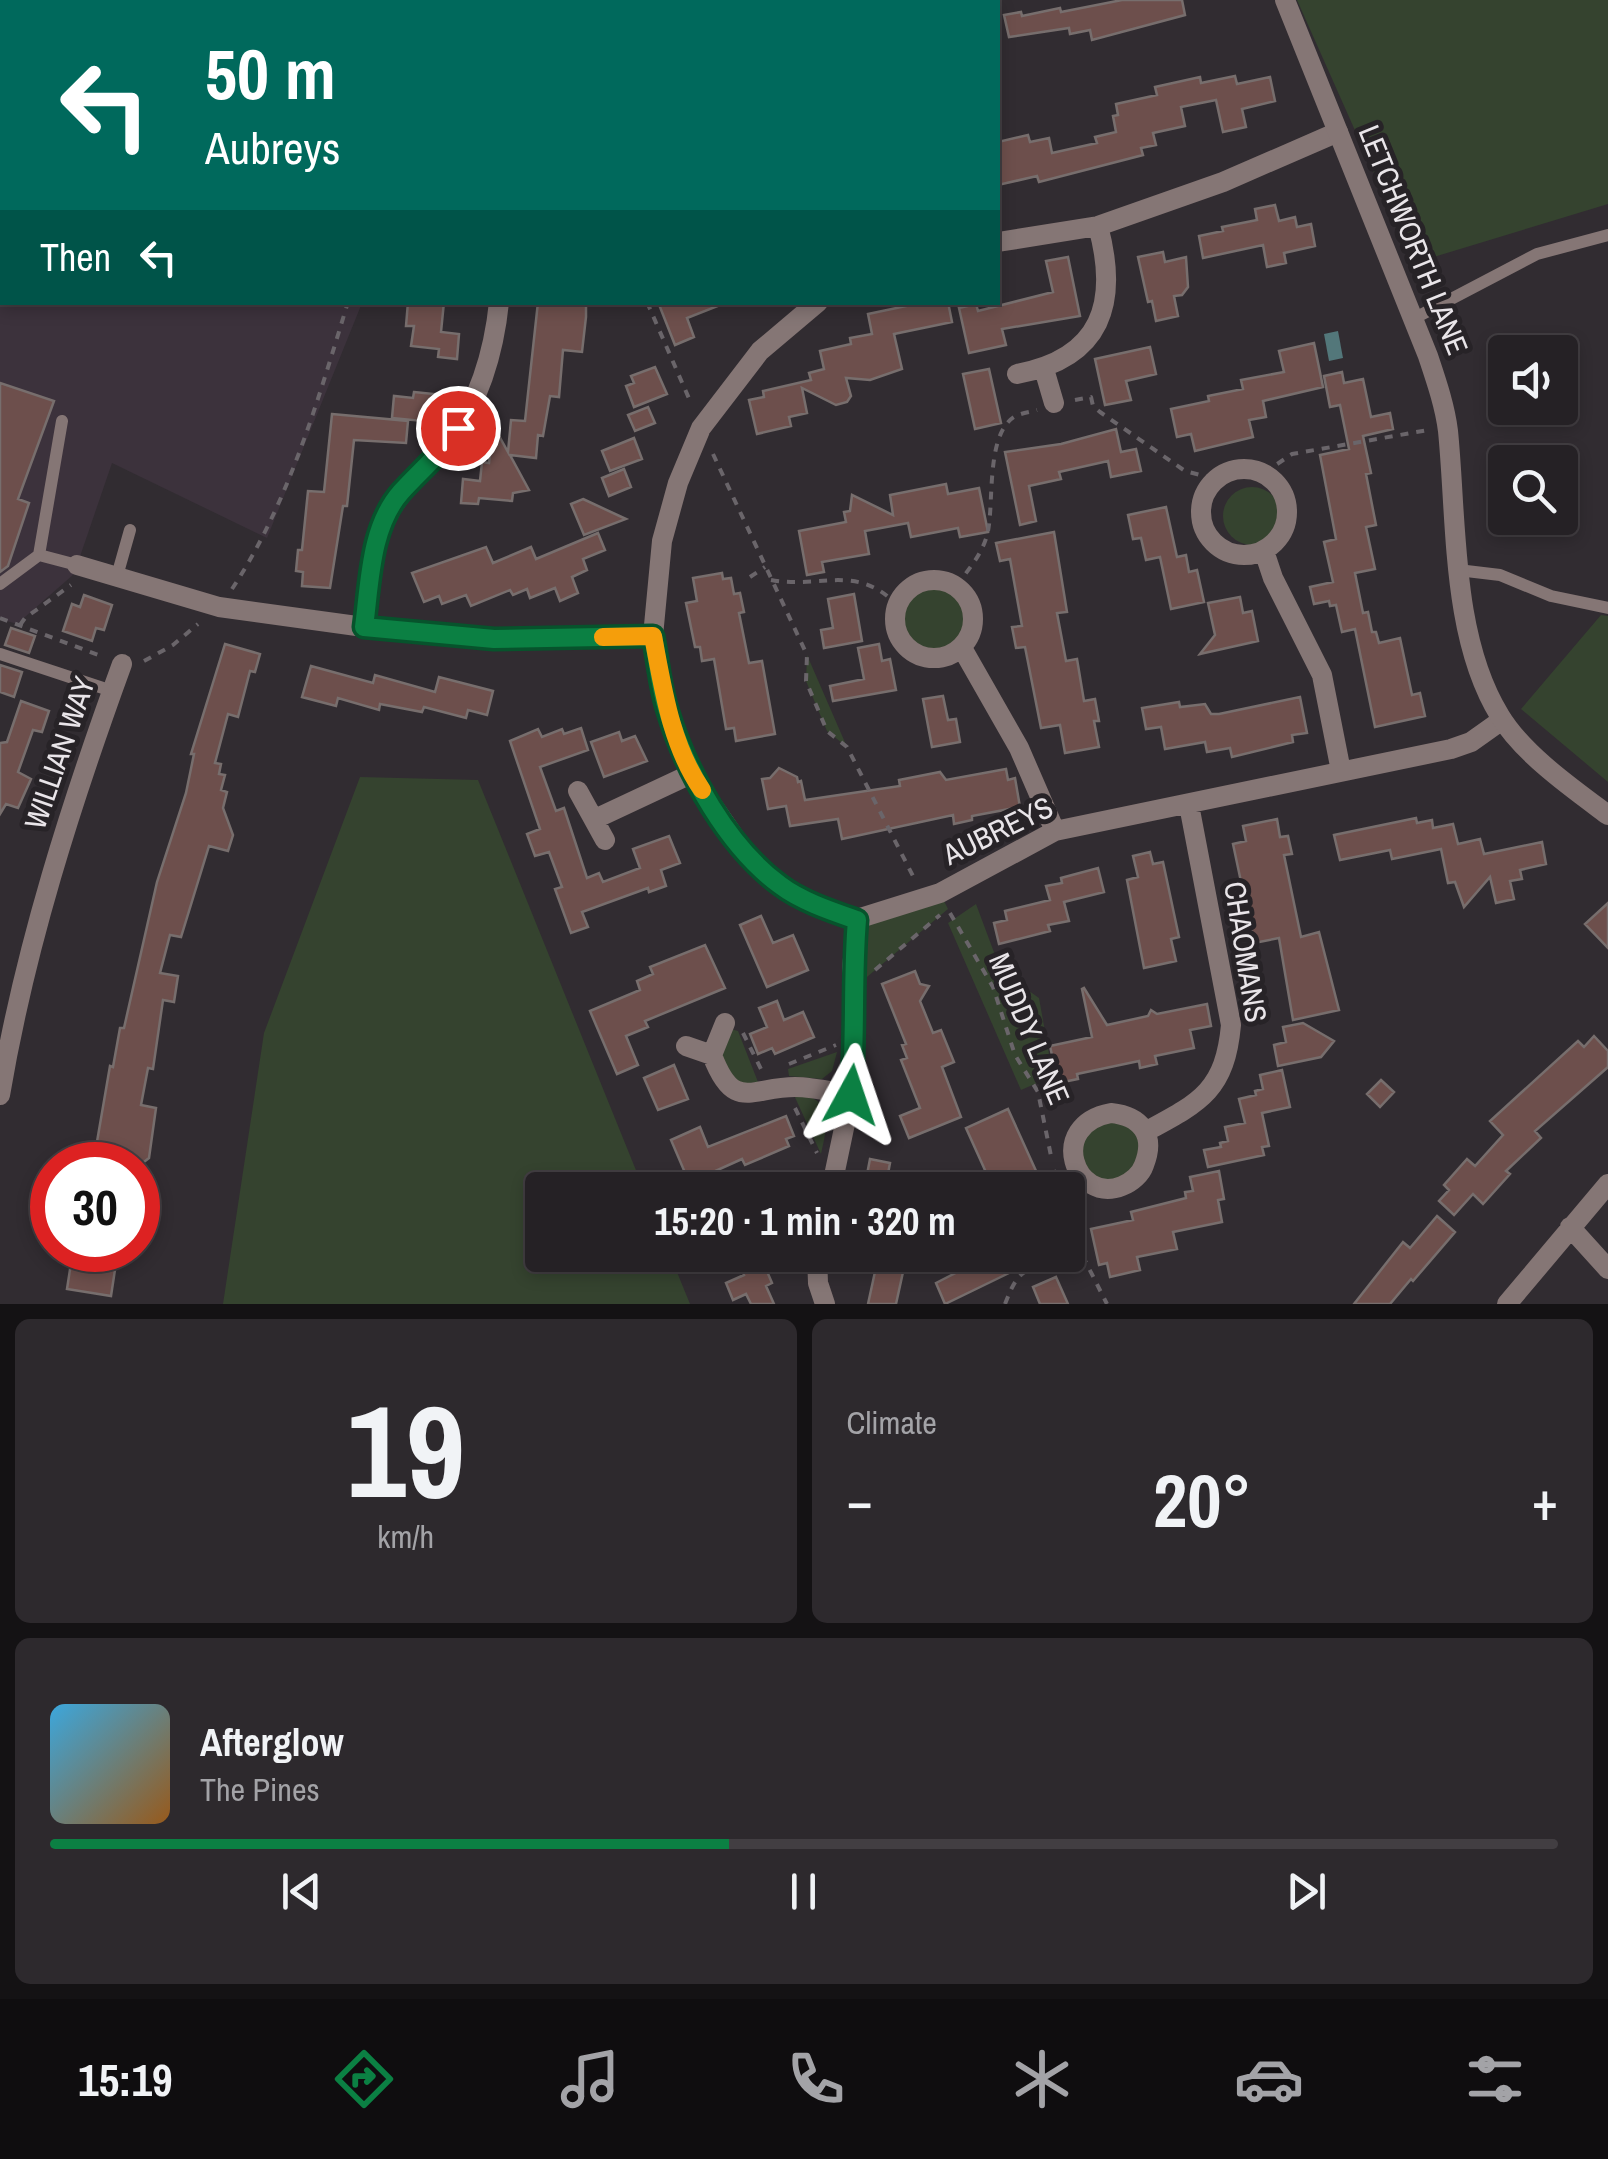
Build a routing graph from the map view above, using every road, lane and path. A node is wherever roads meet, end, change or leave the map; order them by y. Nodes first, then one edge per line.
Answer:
1 (1285, 0) edge
2 (1338, 132) junction
3 (1098, 226) junction
4 (1608, 235) edge
5 (1000, 242) edge
6 (347, 305) edge
7 (499, 305) edge
8 (648, 305) edge
9 (814, 305) edge
10 (1413, 319) junction
11 (1044, 369) junction
12 (1017, 374) dead end
13 (1054, 403) junction
14 (62, 421) dead end
15 (1447, 426) junction
16 (701, 428) junction
17 (1264, 473) junction
18 (1216, 479) junction
19 (130, 530) dead end
20 (1264, 551) junction
21 (39, 555) junction
22 (765, 566) junction
23 (97, 570) junction
24 (1458, 570) junction
25 (750, 577) dead end
26 (771, 580) junction
27 (0, 584) edge
28 (956, 586) junction
29 (897, 605) junction
30 (219, 608) junction
31 (1608, 608) edge
32 (0, 618) edge
33 (20, 625) junction
34 (364, 627) junction
35 (653, 636) junction
36 (962, 648) junction
37 (0, 654) edge
38 (122, 664) junction
39 (112, 691) junction
40 (1502, 720) junction
41 (1341, 770) junction
42 (691, 774) junction
43 (578, 792) dead end
44 (1189, 805) junction
45 (1608, 814) edge
46 (595, 819) junction
47 (1055, 830) junction
48 (605, 840) dead end
49 (924, 899) junction
50 (857, 920) junction
51 (855, 987) junction
52 (725, 1024) joint
53 (855, 1044) junction
54 (686, 1046) dead end
55 (712, 1054) junction
56 (3, 1055) edge
57 (782, 1089) junction
58 (0, 1094) edge
59 (851, 1095) junction
60 (1147, 1131) dead end
61 (827, 1172) edge
62 (835, 1172) edge
63 (1054, 1172) edge
64 (1608, 1184) edge
65 (1570, 1227) junction
66 (1085, 1260) edge
67 (1608, 1268) edge
68 (818, 1272) edge
69 (1022, 1272) edge
70 (825, 1304) edge
71 (1005, 1304) edge
72 (1108, 1304) edge
73 (1508, 1304) edge

1 - 2 street, LETCHWORTH LANE
2 - 3 street
2 - 10 street, LETCHWORTH LANE
3 - 5 street
3 - 11 street
4 - 10 lane
6 - 30 path
7 - 34 street
8 - 16 path
9 - 16 street
10 - 15 street, LETCHWORTH LANE
11 - 12 street
11 - 13 street
13 - 18 path
13 - 28 path
14 - 21 lane
15 - 17 path
15 - 24 street, LETCHWORTH LANE
16 - 22 path
16 - 35 street
17 - 18 street
17 - 20 street
18 - 20 street
19 - 23 lane
20 - 41 street
21 - 23 lane
21 - 27 lane
22 - 25 path
22 - 26 path
23 - 30 street
23 - 33 path
24 - 31 lane
24 - 40 street, LETCHWORTH LANE
26 - 29 path
26 - 49 path
28 - 29 street
28 - 36 street
29 - 36 street
30 - 34 street
30 - 38 path
32 - 33 path
33 - 38 path
34 - 35 street
35 - 42 street
36 - 47 street
37 - 39 lane
38 - 39 street, WILLIAN WAY
39 - 56 street, WILLIAN WAY
40 - 41 street, AUBREYS
40 - 45 street, LETCHWORTH LANE
41 - 44 street, AUBREYS
42 - 46 street
42 - 50 street
43 - 46 street
44 - 47 street, AUBREYS
44 - 60 street, CHAOMANS
46 - 48 street
47 - 49 street, AUBREYS
49 - 50 street, AUBREYS
50 - 51 street
51 - 53 street
51 - 63 path, MUDDY LANE
52 - 55 street
52 - 57 path
53 - 57 path
53 - 59 street
54 - 55 street
55 - 57 street
56 - 58 street, WILLIAN WAY
57 - 59 street
57 - 61 path
59 - 62 street
64 - 65 street
65 - 67 street
65 - 73 street
66 - 72 path
68 - 70 street
69 - 71 path

